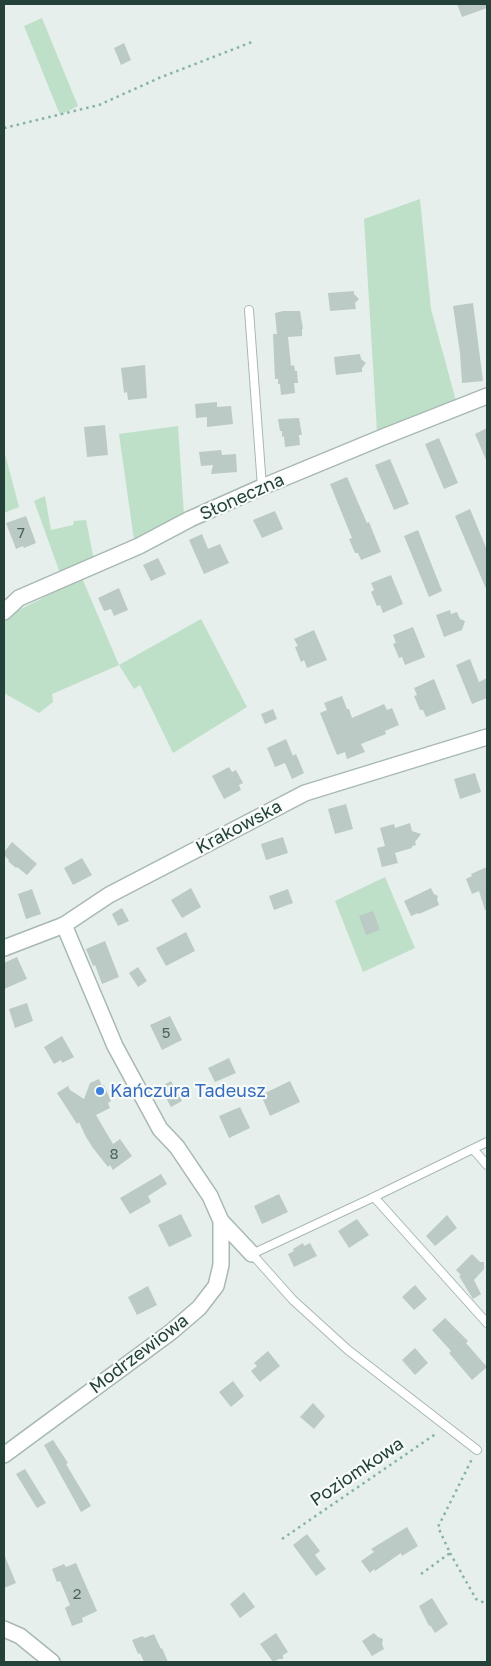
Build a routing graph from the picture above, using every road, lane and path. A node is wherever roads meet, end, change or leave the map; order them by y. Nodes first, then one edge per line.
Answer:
1 (252, 42) dead end
2 (4, 128) edge
3 (249, 310) dead end
4 (487, 396) edge
5 (262, 487) junction
6 (4, 612) edge
7 (487, 738) edge
8 (64, 925) junction
9 (4, 948) edge
10 (487, 1142) edge
11 (473, 1148) junction
12 (487, 1164) edge
13 (374, 1197) junction
14 (221, 1221) junction
15 (221, 1254) junction
16 (252, 1254) junction
17 (487, 1323) edge
18 (446, 1426) junction
19 (477, 1450) joint
20 (4, 1455) edge
21 (282, 1539) dead end
22 (450, 1553) junction
23 (421, 1574) dead end
24 (487, 1604) edge
25 (4, 1629) edge
26 (52, 1662) edge

1 - 2 path
3 - 5 lane
4 - 5 street, Słoneczna
5 - 6 street, Słoneczna
7 - 8 street, Krakowska
8 - 9 street, Krakowska
8 - 14 street, Modrzewiowa
10 - 11 lane
11 - 12 lane
11 - 13 lane
13 - 16 lane
13 - 17 lane
14 - 15 street, Modrzewiowa
14 - 16 street, Modrzewiowa
15 - 16 street
15 - 20 street, Modrzewiowa
16 - 18 lane
18 - 19 lane
18 - 21 path, Poziomkowa
19 - 22 path
22 - 23 path
22 - 24 path
25 - 26 street

